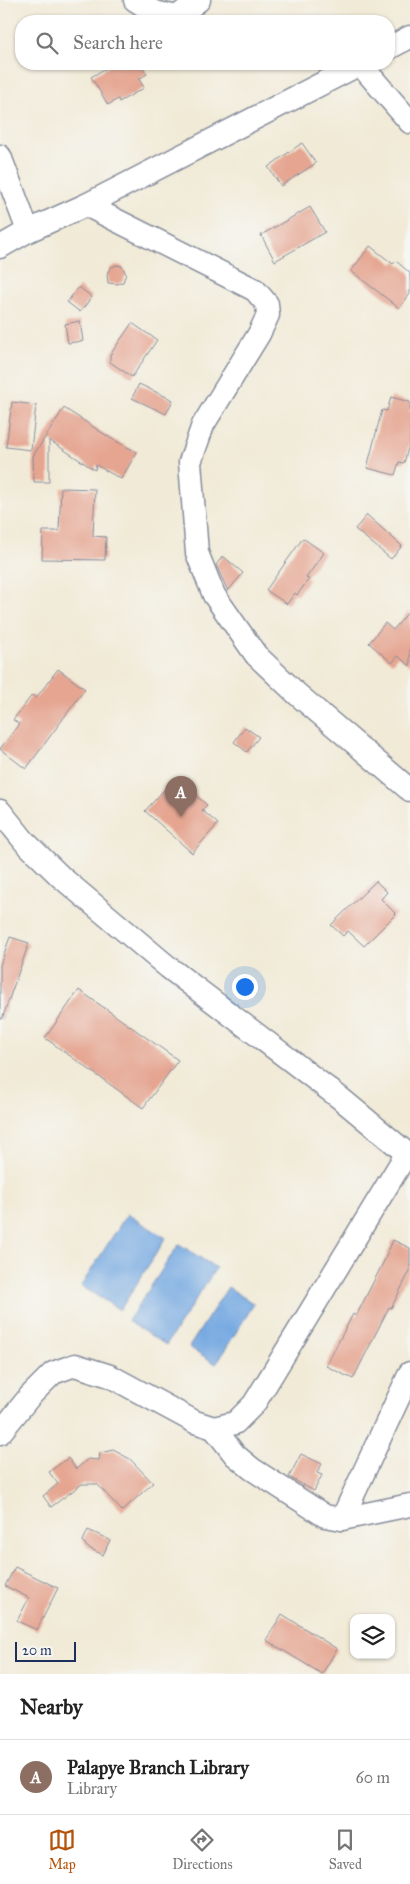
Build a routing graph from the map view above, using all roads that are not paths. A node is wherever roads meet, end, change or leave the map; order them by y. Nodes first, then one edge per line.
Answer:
1 (135, 0) edge
2 (199, 0) edge
3 (168, 15) edge
4 (180, 15) edge
5 (410, 37) edge
6 (395, 45) edge
7 (348, 70) edge
8 (365, 70) edge
9 (410, 122) edge
10 (0, 156) edge
11 (86, 205) junction
12 (28, 231) junction
13 (0, 247) edge
14 (410, 790) edge
15 (0, 811) edge
16 (408, 1154) edge
17 (410, 1373) edge
18 (214, 1428) junction
19 (0, 1433) edge
20 (410, 1505) edge
21 (342, 1519) junction

1 - 3 street
2 - 4 street
5 - 6 street
7 - 11 street
8 - 9 street
10 - 12 street
11 - 12 street
11 - 14 street
12 - 13 street
15 - 16 street
16 - 18 street
17 - 21 street
18 - 19 street
18 - 21 street
20 - 21 street

